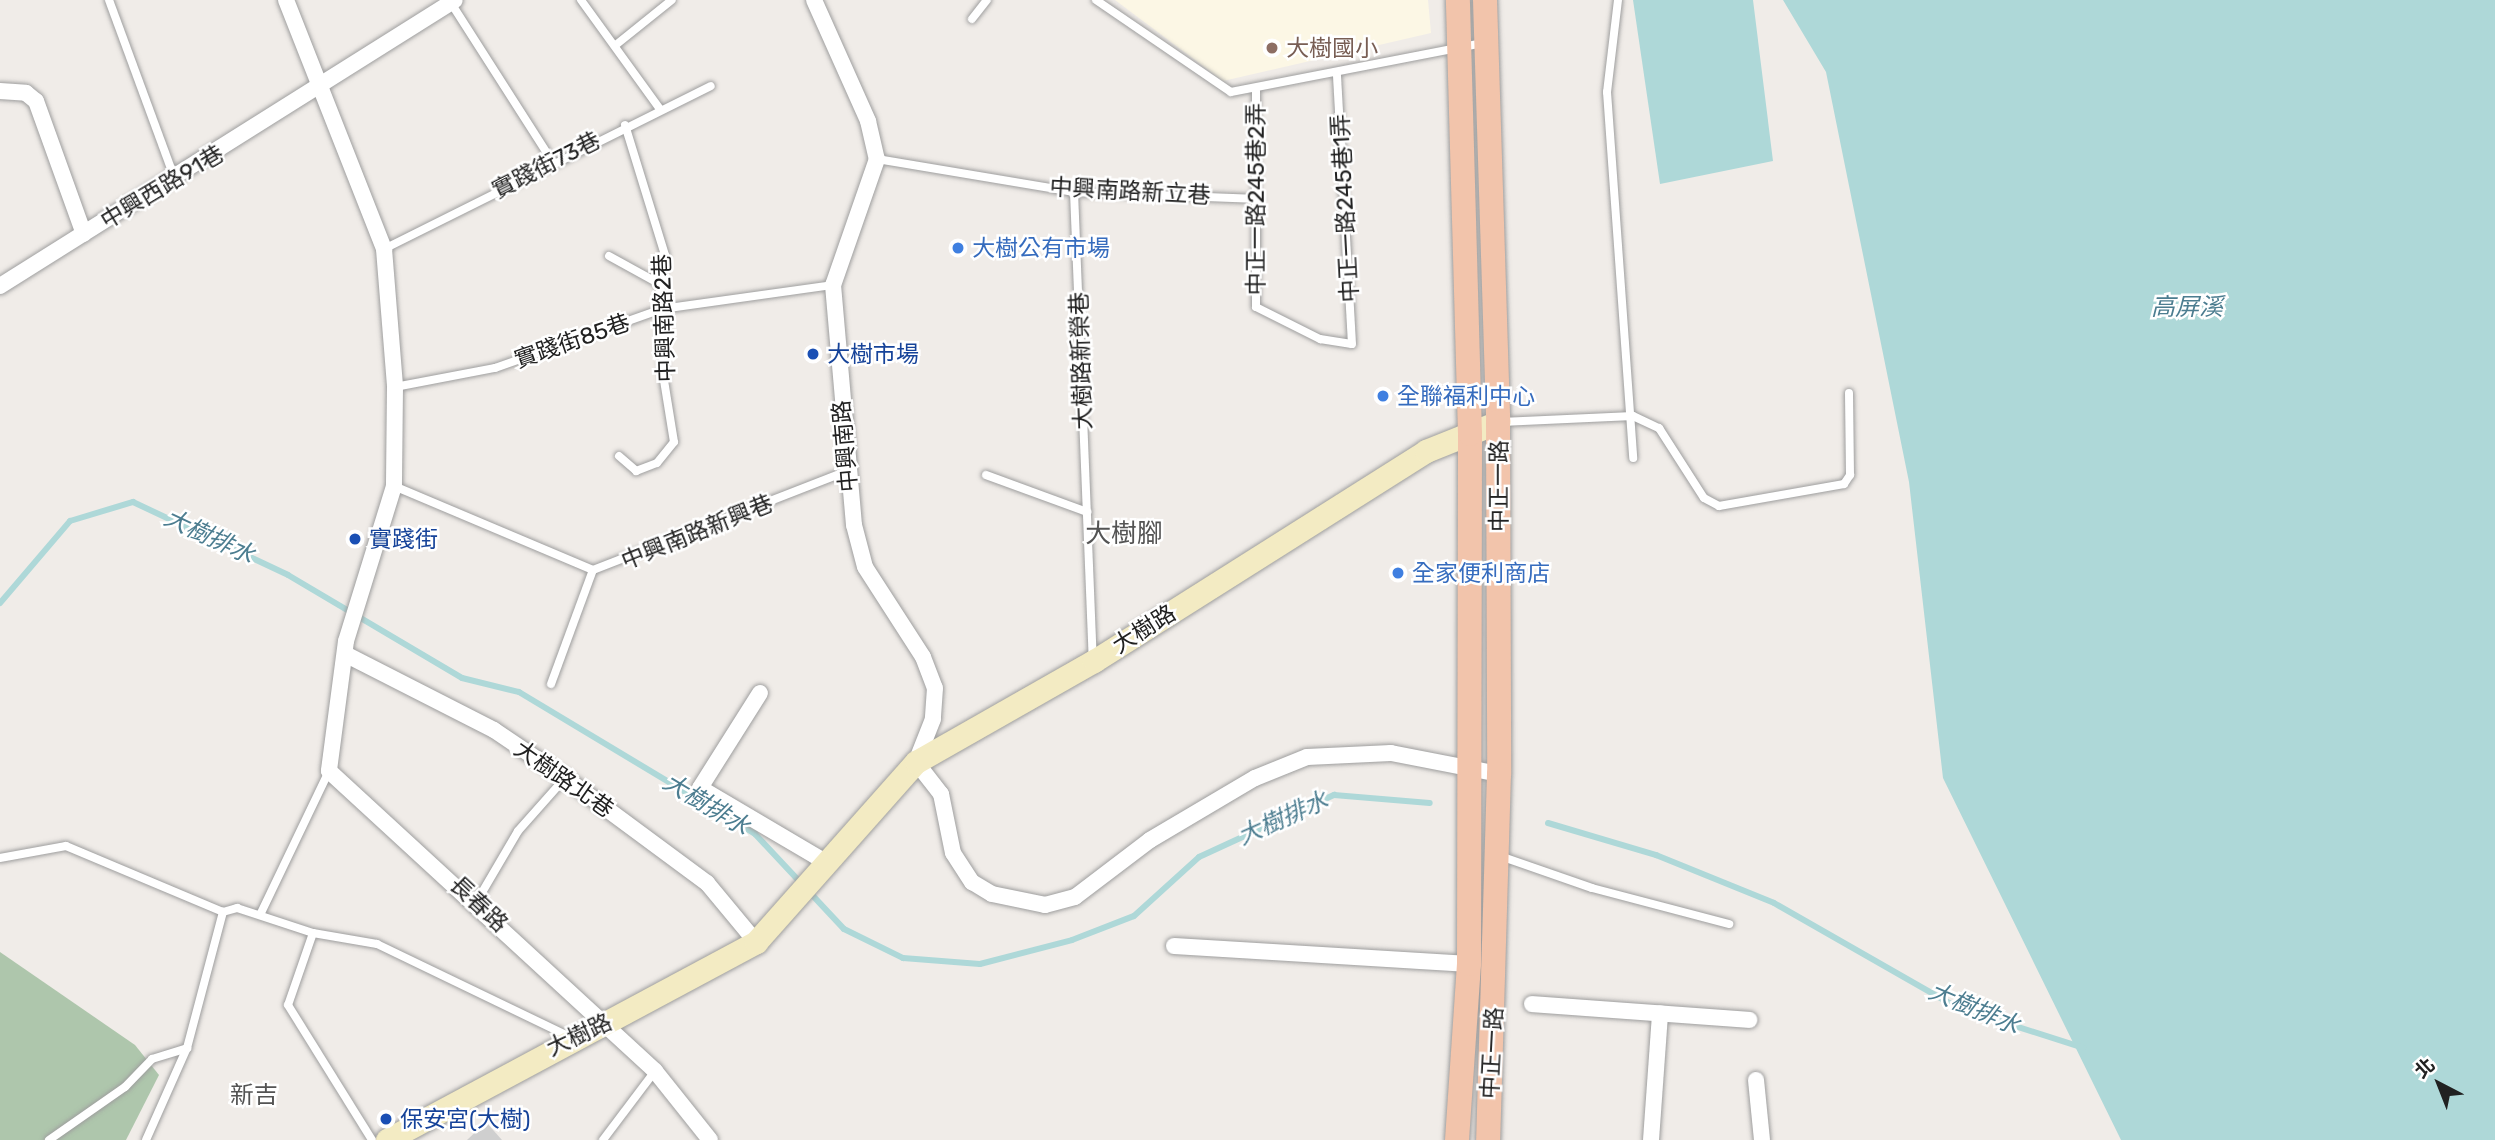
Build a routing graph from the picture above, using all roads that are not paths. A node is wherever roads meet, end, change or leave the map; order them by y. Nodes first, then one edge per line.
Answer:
1 (109, 0) edge
2 (286, 0) edge
3 (581, 0) edge
4 (672, 0) edge
5 (814, 0) edge
6 (987, 0) edge
7 (1096, 0) edge
8 (1458, 0) edge
9 (1486, 0) edge
10 (1618, 0) edge
11 (453, 1) edge
12 (972, 19) dead end
13 (1490, 42) junction
14 (617, 44) junction
15 (1459, 45) junction
16 (1337, 73) junction
17 (711, 86) dead end
18 (324, 88) junction
19 (0, 91) edge
20 (1256, 91) junction
21 (660, 109) junction
22 (625, 125) junction
23 (877, 159) junction
24 (552, 161) junction
25 (175, 179) junction
26 (1074, 192) junction
27 (1259, 199) junction
28 (84, 234) junction
29 (384, 249) junction
30 (609, 256) dead end
31 (660, 284) junction
32 (832, 285) junction
33 (0, 286) edge
34 (1256, 307) joint
35 (662, 309) junction
36 (395, 387) junction
37 (1849, 393) dead end
38 (1633, 416) junction
39 (1499, 422) junction
40 (1470, 434) junction
41 (619, 456) dead end
42 (1633, 458) dead end
43 (845, 471) junction
44 (986, 475) dead end
45 (394, 486) junction
46 (1087, 512) junction
47 (593, 570) junction
48 (345, 648) junction
49 (1094, 661) junction
50 (551, 684) dead end
51 (760, 693) dead end
52 (916, 762) junction
53 (1469, 769) junction
54 (329, 771) junction
55 (1499, 774) junction
56 (565, 778) junction
57 (1497, 855) junction
58 (0, 858) edge
59 (820, 866) junction
60 (477, 901) junction
61 (223, 912) junction
62 (260, 915) junction
63 (1729, 925) dead end
64 (313, 933) junction
65 (763, 936) junction
66 (1174, 946) dead end
67 (1469, 964) junction
68 (1532, 1004) dead end
69 (1660, 1013) junction
70 (1749, 1020) dead end
71 (604, 1024) junction
72 (570, 1037) junction
73 (187, 1048) junction
74 (655, 1071) junction
75 (1756, 1080) dead end
76 (49, 1140) edge
77 (146, 1140) edge
78 (372, 1140) edge
79 (387, 1140) edge
80 (603, 1140) edge
81 (710, 1140) edge
82 (1457, 1140) edge
83 (1488, 1140) edge
84 (1651, 1140) edge
85 (1762, 1140) edge

1 - 25 lane
2 - 18 street
3 - 14 lane
4 - 14 lane
5 - 23 street
6 - 12 lane
7 - 20 lane
8 - 15 main road, 中正一路
9 - 13 main road, 中正一路
10 - 38 lane
11 - 18 street
11 - 24 lane
13 - 15 lane
13 - 39 main road, 中正一路
14 - 21 lane
15 - 16 lane
15 - 40 main road, 中正一路
16 - 20 lane
16 - 34 lane, 中正一路245巷1弄
17 - 21 lane, 實踐街73巷
18 - 25 street, 中興西路91巷
18 - 29 street
19 - 28 street
20 - 27 lane, 中正一路245巷2弄
21 - 22 lane, 實踐街73巷
22 - 24 lane, 實踐街73巷
22 - 31 lane, 中興南路2巷
23 - 26 lane, 中興南路新立巷
23 - 32 street, 中興南路
24 - 29 lane, 實踐街73巷
25 - 28 street, 中興西路91巷
26 - 27 lane, 中興南路新立巷
26 - 46 lane, 大樹路新榮巷
27 - 34 lane, 中正一路245巷2弄
28 - 33 street, 中興西路91巷
29 - 36 street
30 - 31 lane
31 - 35 lane, 中興南路2巷
32 - 35 lane, 實踐街85巷
32 - 43 street, 中興南路
35 - 36 lane, 實踐街85巷
35 - 41 lane, 中興南路2巷
36 - 45 street
37 - 38 lane
38 - 39 lane
38 - 42 lane
39 - 40 street, 大樹路
39 - 55 main road, 中正一路
40 - 49 street, 大樹路
40 - 53 main road, 中正一路
43 - 47 lane, 中興南路新興巷
43 - 52 street, 中興南路
44 - 46 lane
45 - 47 lane, 中興南路新興巷
45 - 48 street
46 - 49 lane, 大樹路新榮巷
47 - 50 lane
48 - 54 street
48 - 56 street, 大樹路北巷
49 - 52 street, 大樹路
51 - 59 street
52 - 53 street
52 - 59 street, 大樹路
53 - 55 street
53 - 67 main road, 中正一路
54 - 60 street, 長春路
54 - 62 lane
55 - 57 main road, 中正一路
56 - 60 lane
56 - 65 street, 大樹路北巷
57 - 63 lane
57 - 83 main road, 中正一路
58 - 61 lane
59 - 65 street, 大樹路
60 - 71 street, 長春路
61 - 62 lane
61 - 73 lane
62 - 64 lane
64 - 72 lane
64 - 78 lane
65 - 71 street, 大樹路
66 - 67 street
67 - 82 main road, 中正一路
68 - 69 street
69 - 70 street
69 - 84 street
71 - 72 street, 大樹路
71 - 74 street, 長春路
72 - 79 street, 大樹路
73 - 76 lane
73 - 77 lane
74 - 80 lane
74 - 81 street, 長春路
75 - 85 street

